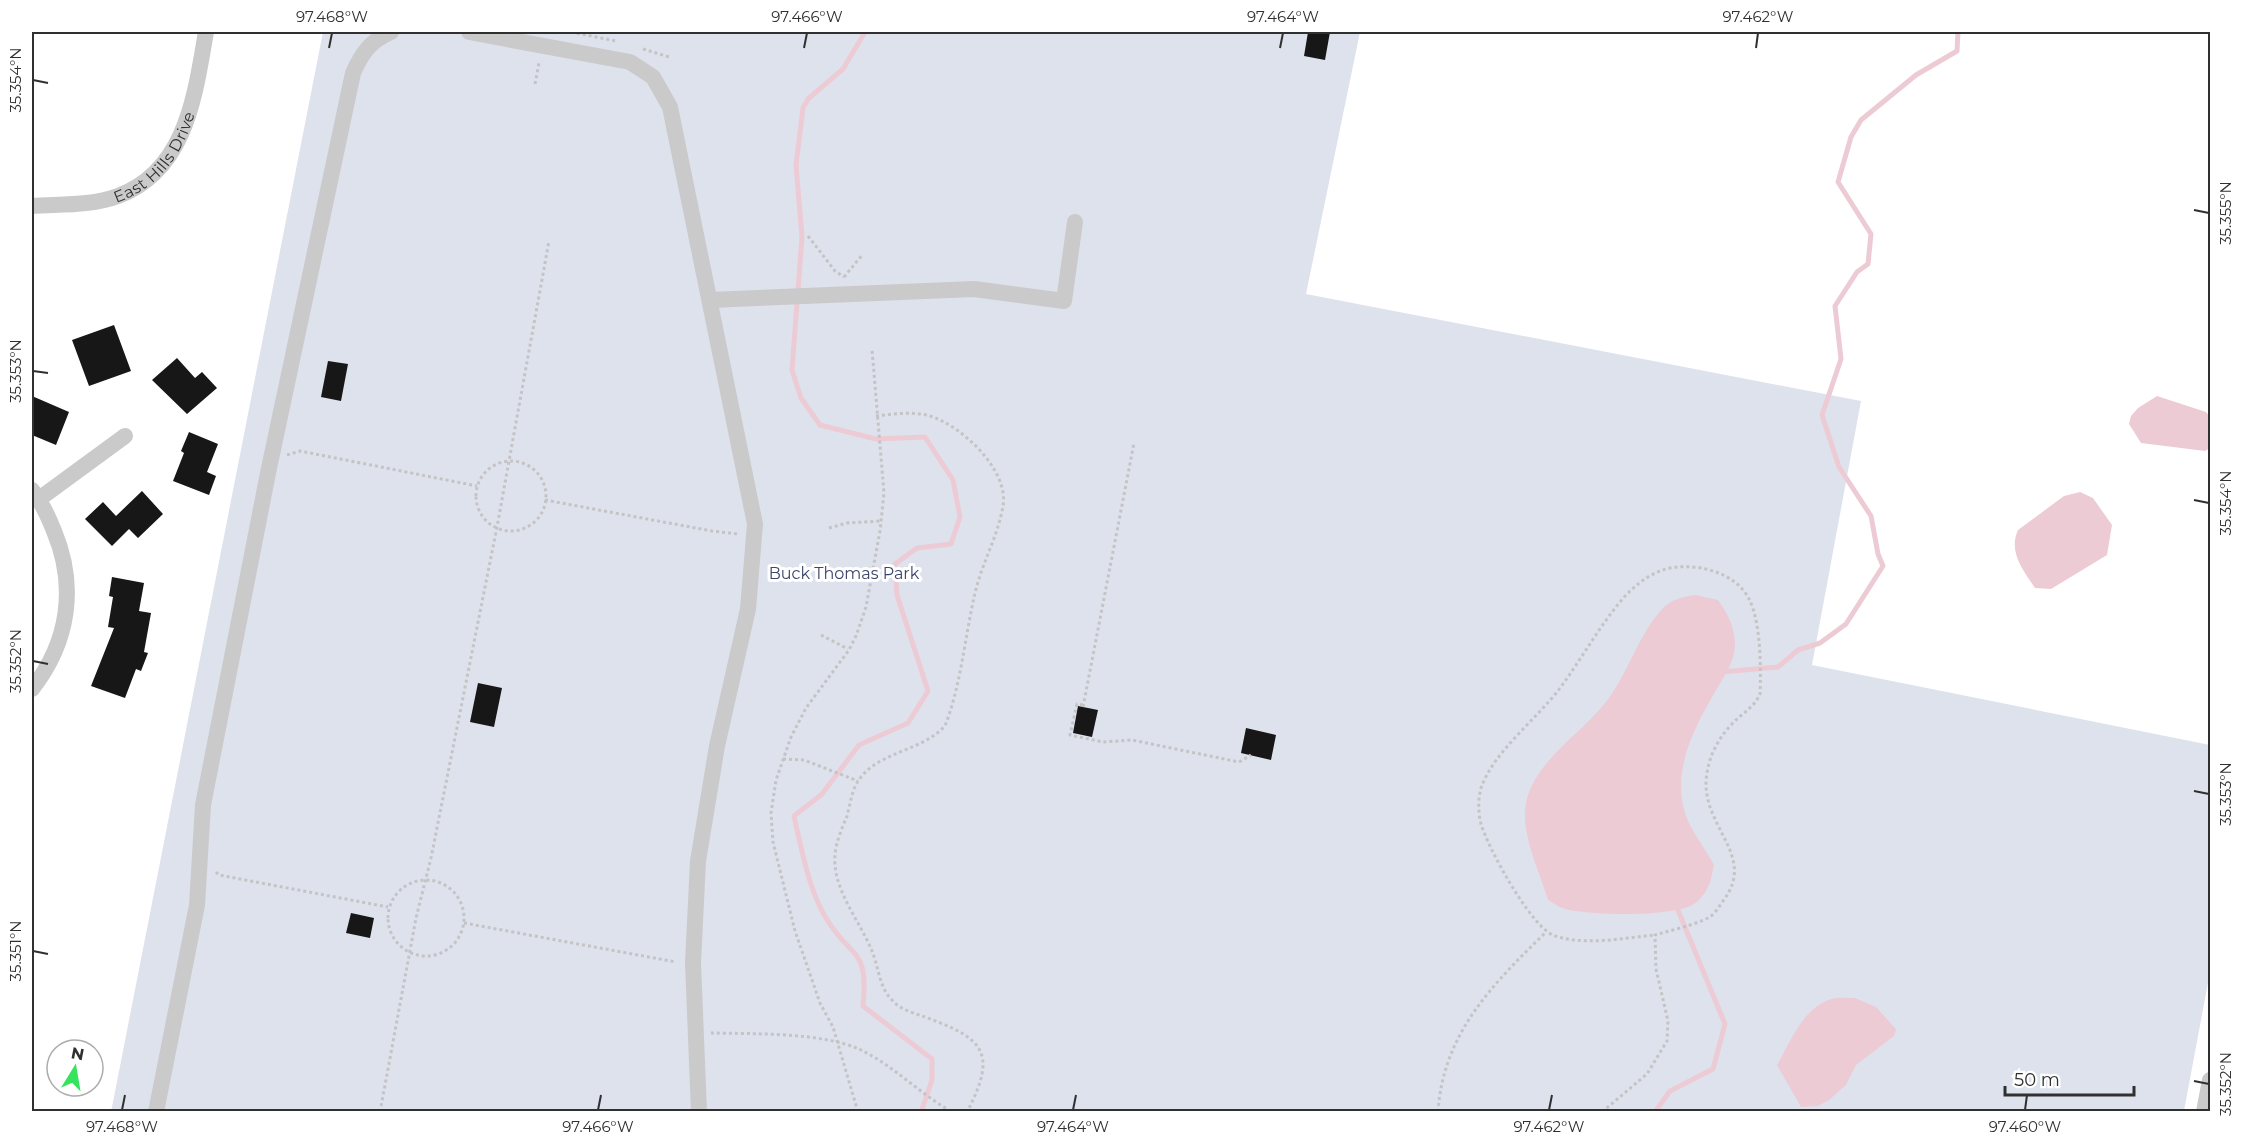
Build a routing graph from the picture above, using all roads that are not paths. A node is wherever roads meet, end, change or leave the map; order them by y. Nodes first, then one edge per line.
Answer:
1 (206, 32) edge
2 (391, 32) edge
3 (469, 32) edge
4 (32, 206) edge
5 (1075, 222) dead end
6 (710, 300) junction
7 (125, 436) dead end
8 (35, 494) edge
9 (32, 689) edge
10 (2211, 1080) edge
11 (156, 1112) edge
12 (699, 1112) edge
13 (2204, 1112) edge

1 - 4 street, East Hills Drive
2 - 11 street
3 - 6 street
5 - 6 street
6 - 12 street
7 - 8 street
8 - 9 street
10 - 13 street

